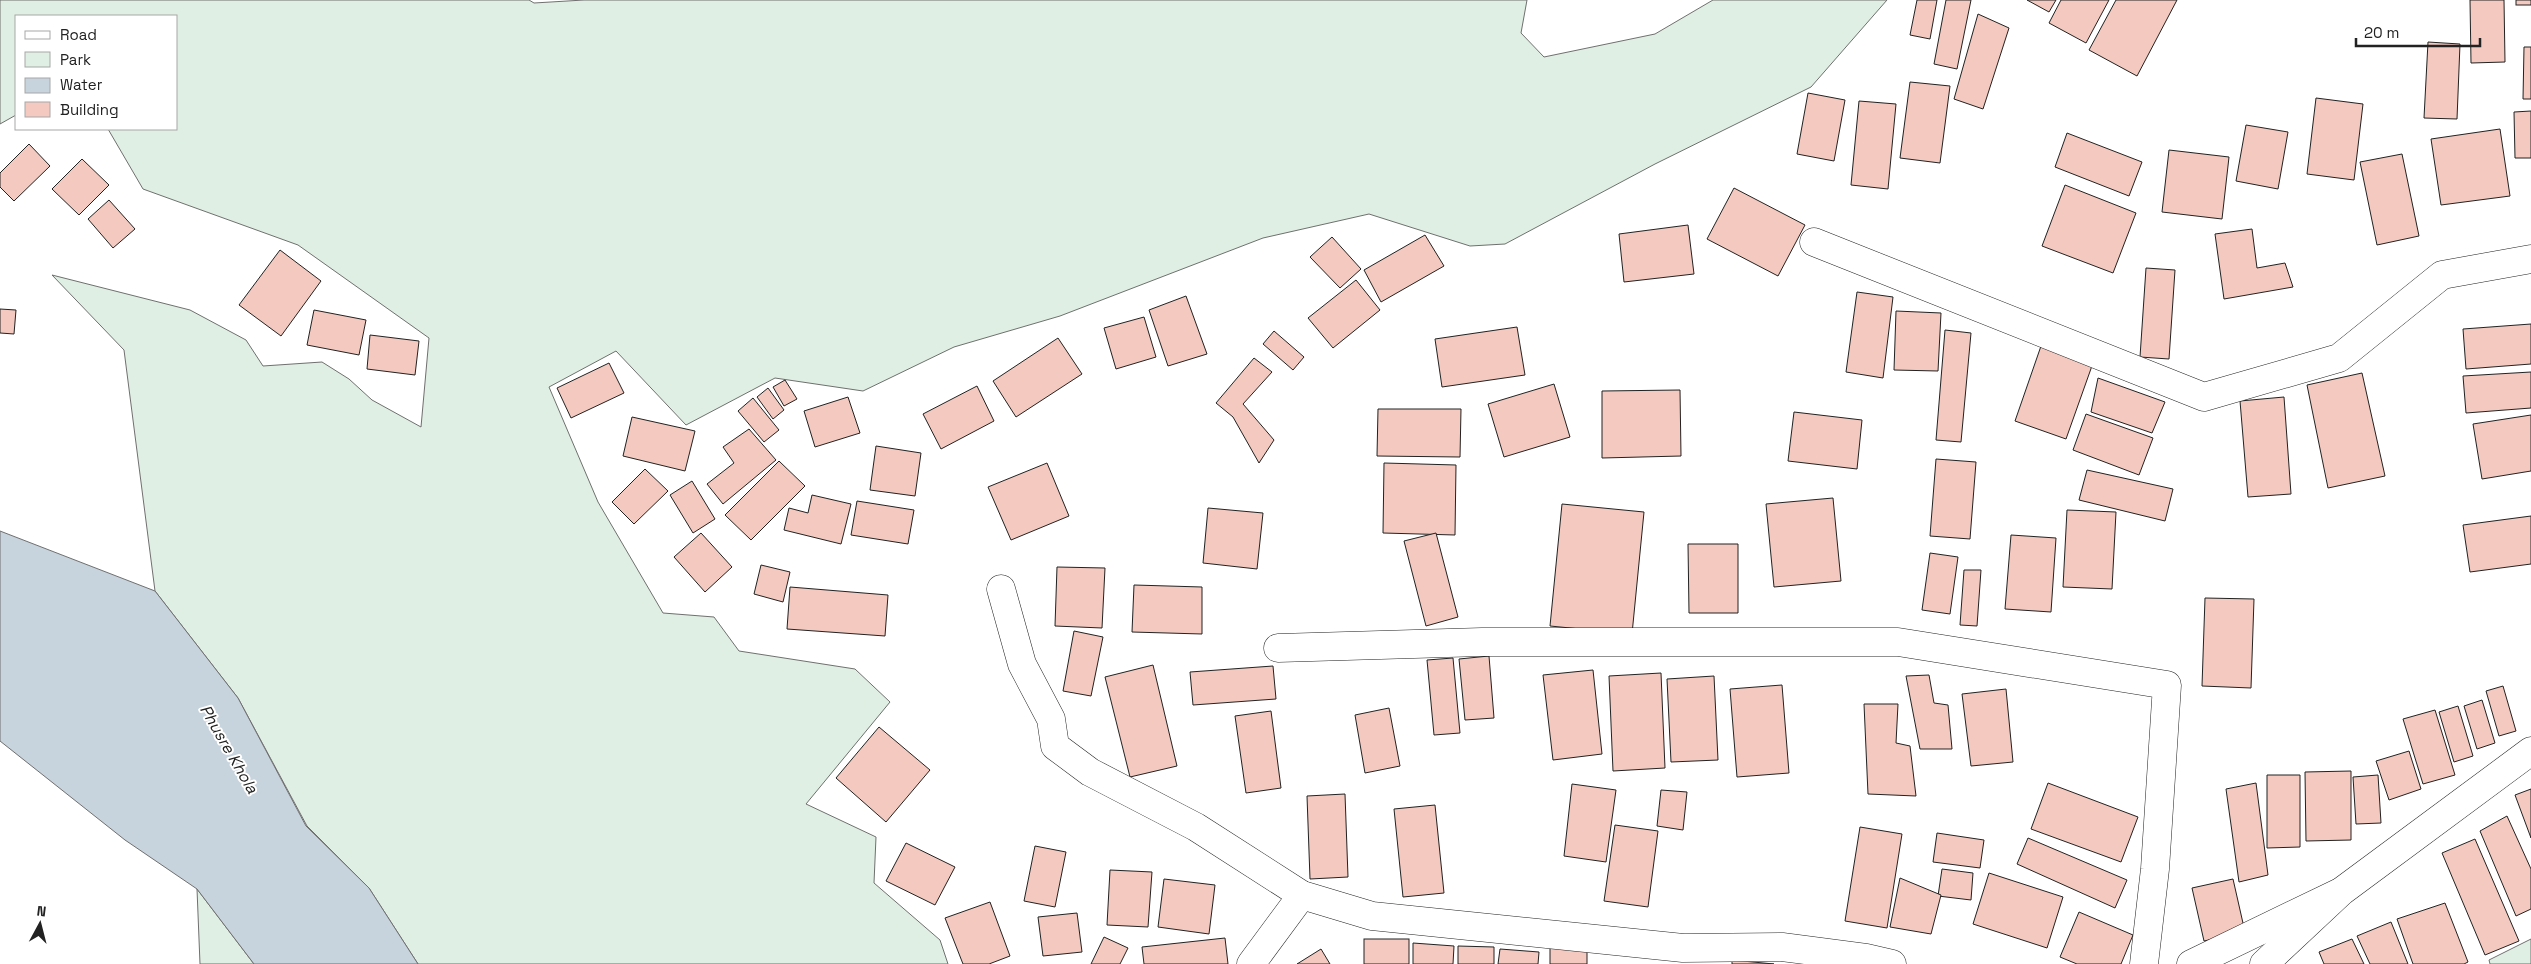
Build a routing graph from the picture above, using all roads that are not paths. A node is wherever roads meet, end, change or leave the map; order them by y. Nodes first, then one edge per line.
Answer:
1 (1814, 242) dead end
2 (2531, 259) edge
3 (1001, 589) dead end
4 (1278, 648) dead end
5 (2531, 751) edge
6 (2342, 891) junction
7 (1302, 895) junction
8 (1251, 964) edge
9 (1892, 964) edge
10 (2144, 964) edge
11 (2191, 964) edge
12 (2264, 964) edge

1 - 2 street
3 - 7 street
4 - 10 street
5 - 6 street
6 - 11 street
6 - 12 street
7 - 8 street
7 - 9 street

